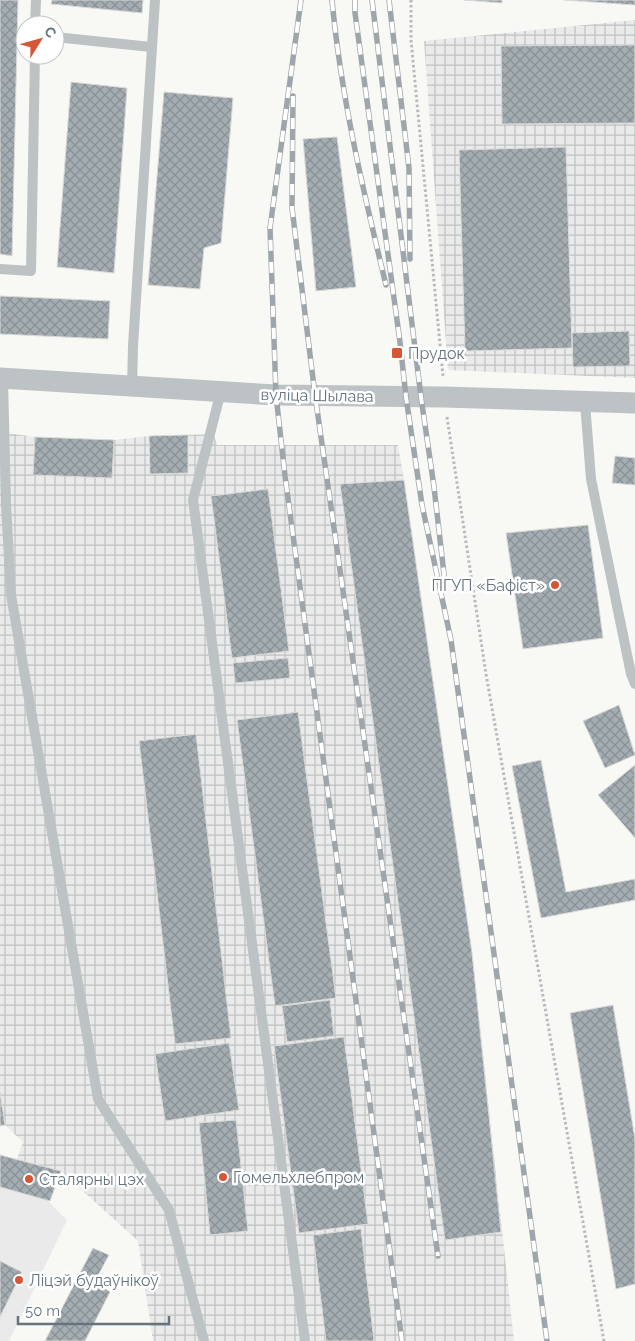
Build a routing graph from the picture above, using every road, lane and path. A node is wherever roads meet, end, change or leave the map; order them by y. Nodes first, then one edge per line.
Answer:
1 (36, 0) edge
2 (154, 0) edge
3 (411, 0) edge
4 (35, 15) edge
5 (65, 38) edge
6 (151, 47) junction
7 (35, 65) edge
8 (0, 269) edge
9 (2, 378) edge
10 (132, 386) junction
11 (221, 392) junction
12 (444, 398) junction
13 (585, 403) junction
14 (635, 403) edge
15 (635, 684) edge
16 (204, 1341) edge
17 (305, 1341) edge
18 (604, 1341) edge

1 - 4 lane
2 - 6 lane
3 - 12 path
5 - 6 lane
6 - 10 lane
7 - 8 lane
9 - 10 street, вуліца Шылава
9 - 16 lane
10 - 11 street, вуліца Шылава
11 - 12 street, вуліца Шылава
11 - 17 lane
12 - 13 street, вуліца Шылава
12 - 18 path
13 - 14 street, вуліца Шылава
13 - 15 lane

